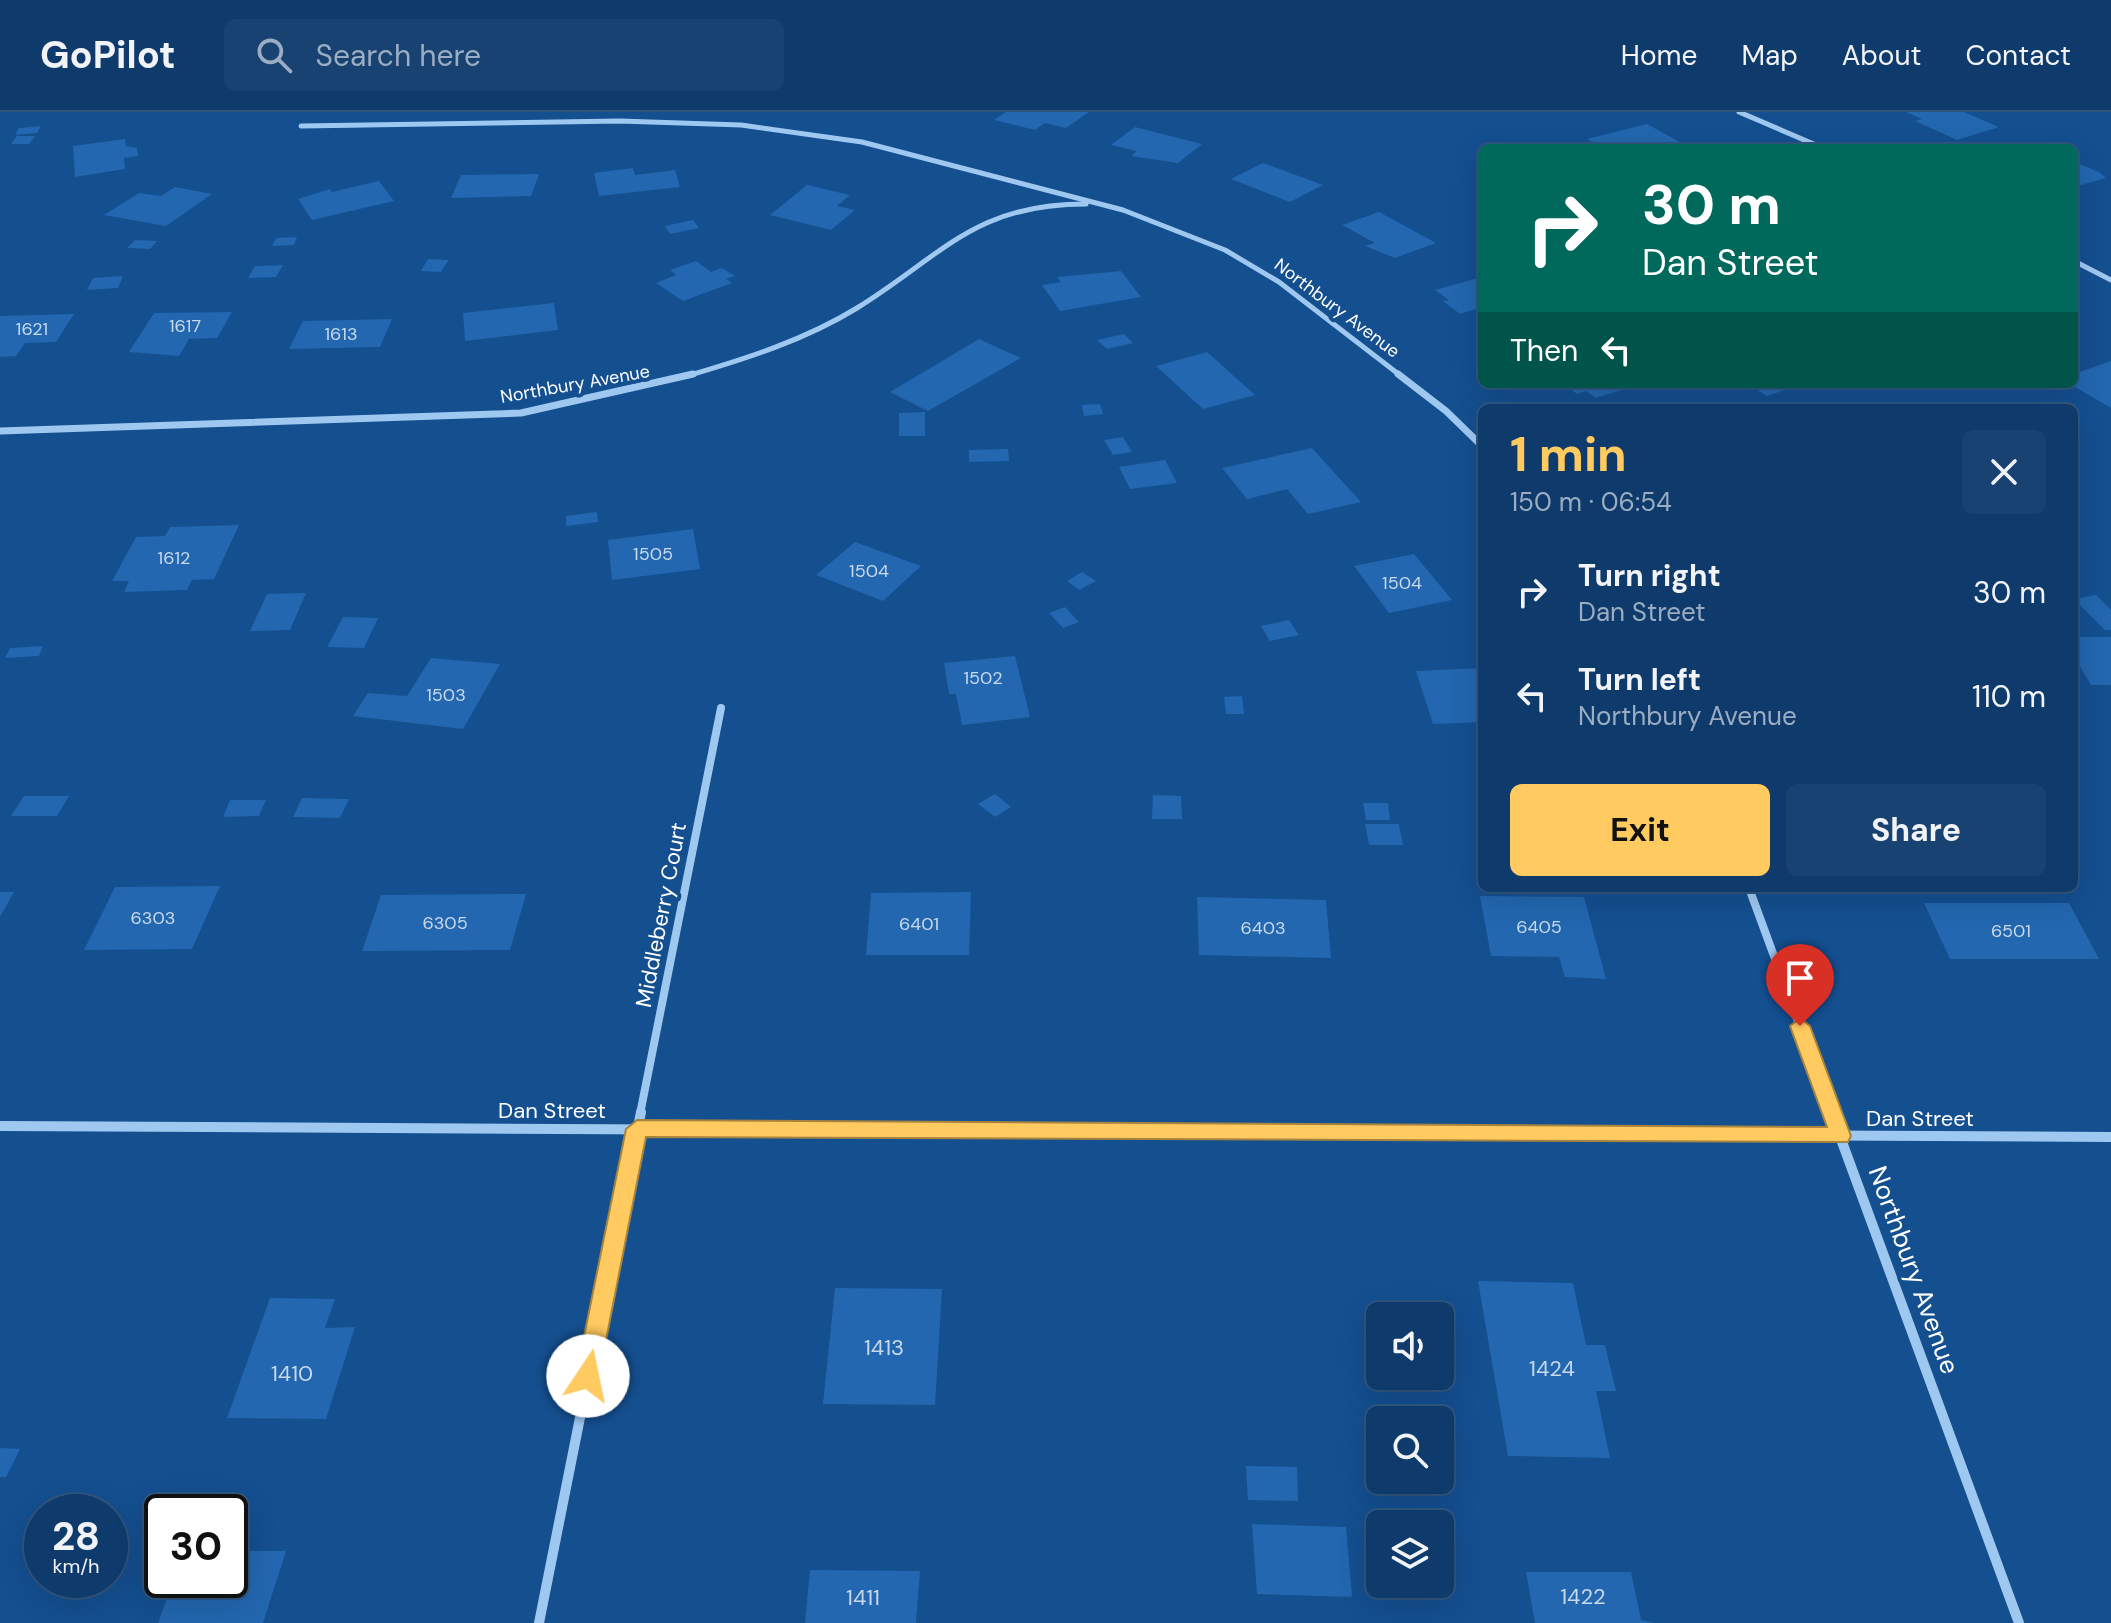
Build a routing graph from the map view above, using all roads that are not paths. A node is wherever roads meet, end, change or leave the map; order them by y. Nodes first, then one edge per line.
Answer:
1 (1739, 112) edge
2 (301, 126) dead end
3 (1814, 144) edge
4 (1110, 207) junction
5 (2078, 263) edge
6 (2111, 280) edge
7 (0, 431) edge
8 (1478, 442) edge
9 (721, 708) dead end
10 (1750, 892) edge
11 (0, 1126) edge
12 (637, 1129) junction
13 (1841, 1136) junction
14 (2111, 1137) edge
15 (539, 1623) edge
16 (2019, 1623) edge

1 - 3 street
2 - 4 street, Northbury Avenue
4 - 7 street, Northbury Avenue
4 - 8 street, Northbury Avenue
5 - 6 street
9 - 12 street, Middleberry Court
10 - 13 street, Northbury Avenue
11 - 12 street, Dan Street
12 - 13 street, Dan Street
12 - 15 street, Middleberry Court
13 - 14 street, Dan Street
13 - 16 street, Northbury Avenue

